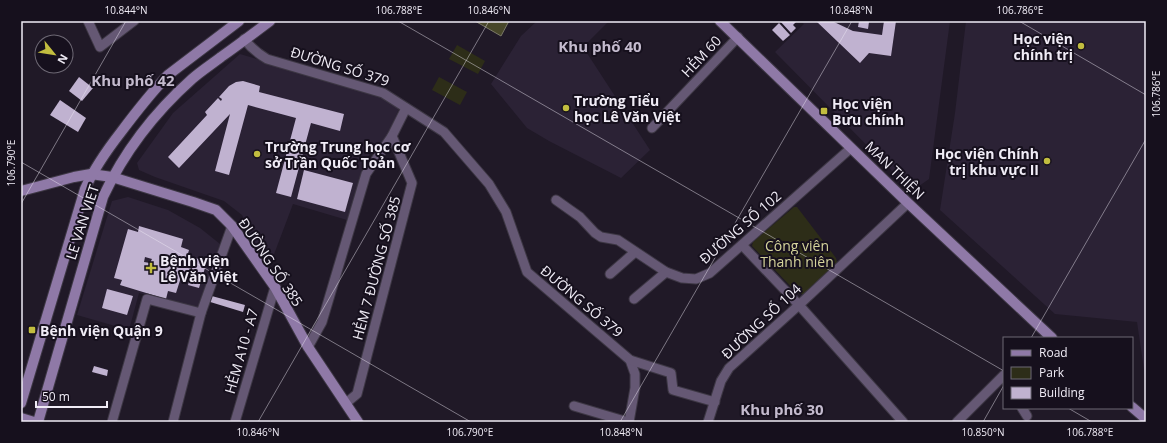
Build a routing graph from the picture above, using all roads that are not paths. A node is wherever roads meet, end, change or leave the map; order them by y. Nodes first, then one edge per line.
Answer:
1 (134, 21) edge
2 (270, 21) edge
3 (720, 21) edge
4 (92, 22) edge
5 (234, 22) edge
6 (738, 37) junction
7 (244, 39) junction
8 (406, 108) junction
9 (652, 128) dead end
10 (392, 136) junction
11 (851, 148) junction
12 (91, 174) junction
13 (112, 177) junction
14 (21, 191) edge
15 (556, 200) dead end
16 (908, 203) junction
17 (232, 226) junction
18 (742, 245) junction
19 (635, 252) junction
20 (666, 272) junction
21 (610, 274) dead end
22 (274, 287) junction
23 (634, 299) dead end
24 (799, 305) junction
25 (201, 313) junction
26 (1046, 336) edge
27 (308, 348) junction
28 (630, 360) junction
29 (1003, 377) edge
30 (715, 402) junction
31 (21, 403) edge
32 (346, 403) junction
33 (574, 406) dead end
34 (1133, 408) edge
35 (21, 418) edge
36 (1146, 419) edge
37 (34, 422) edge
38 (38, 422) edge
39 (112, 422) edge
40 (173, 422) edge
41 (235, 422) edge
42 (358, 422) edge
43 (628, 422) edge
44 (708, 422) edge
45 (903, 422) edge
46 (957, 422) edge

1 - 4 street
2 - 7 main road, LE VAN VIET
3 - 6 main road, MAN THIỆN
5 - 7 main road
5 - 12 main road, LE VAN VIET
6 - 9 street, HẺM 60
6 - 11 main road, MAN THIỆN
7 - 8 street, ĐƯỜNG SỐ 379
7 - 13 main road, LE VAN VIET
8 - 10 street
8 - 28 street, ĐƯỜNG SỐ 379
10 - 27 street
10 - 32 street, HẺM 7 ĐƯỜNG SỐ 385
11 - 16 main road, MAN THIỆN
11 - 18 street, ĐƯỜNG SỐ 102
12 - 13 main road, ĐƯỜNG SỐ 385
12 - 14 main road, ĐƯỜNG SỐ 385
12 - 31 main road, LE VAN VIET
13 - 17 main road, ĐƯỜNG SỐ 385
13 - 38 main road, LE VAN VIET
15 - 19 street, ĐƯỜNG SỐ 102
16 - 24 street, ĐƯỜNG SỐ 104
16 - 26 main road, MAN THIỆN
17 - 22 main road, ĐƯỜNG SỐ 385
17 - 25 street
18 - 20 street, ĐƯỜNG SỐ 102
18 - 24 street
19 - 20 street, ĐƯỜNG SỐ 102
19 - 21 street
20 - 23 street
22 - 27 main road, ĐƯỜNG SỐ 385
22 - 41 street, HẺM A10 - A7
24 - 30 street, ĐƯỜNG SỐ 104
24 - 45 street
25 - 39 street
25 - 40 street
27 - 32 main road, ĐƯỜNG SỐ 385
28 - 30 street
28 - 43 street
29 - 46 street
30 - 44 street
32 - 42 main road, ĐƯỜNG SỐ 385
33 - 43 street
34 - 36 main road
35 - 37 main road

